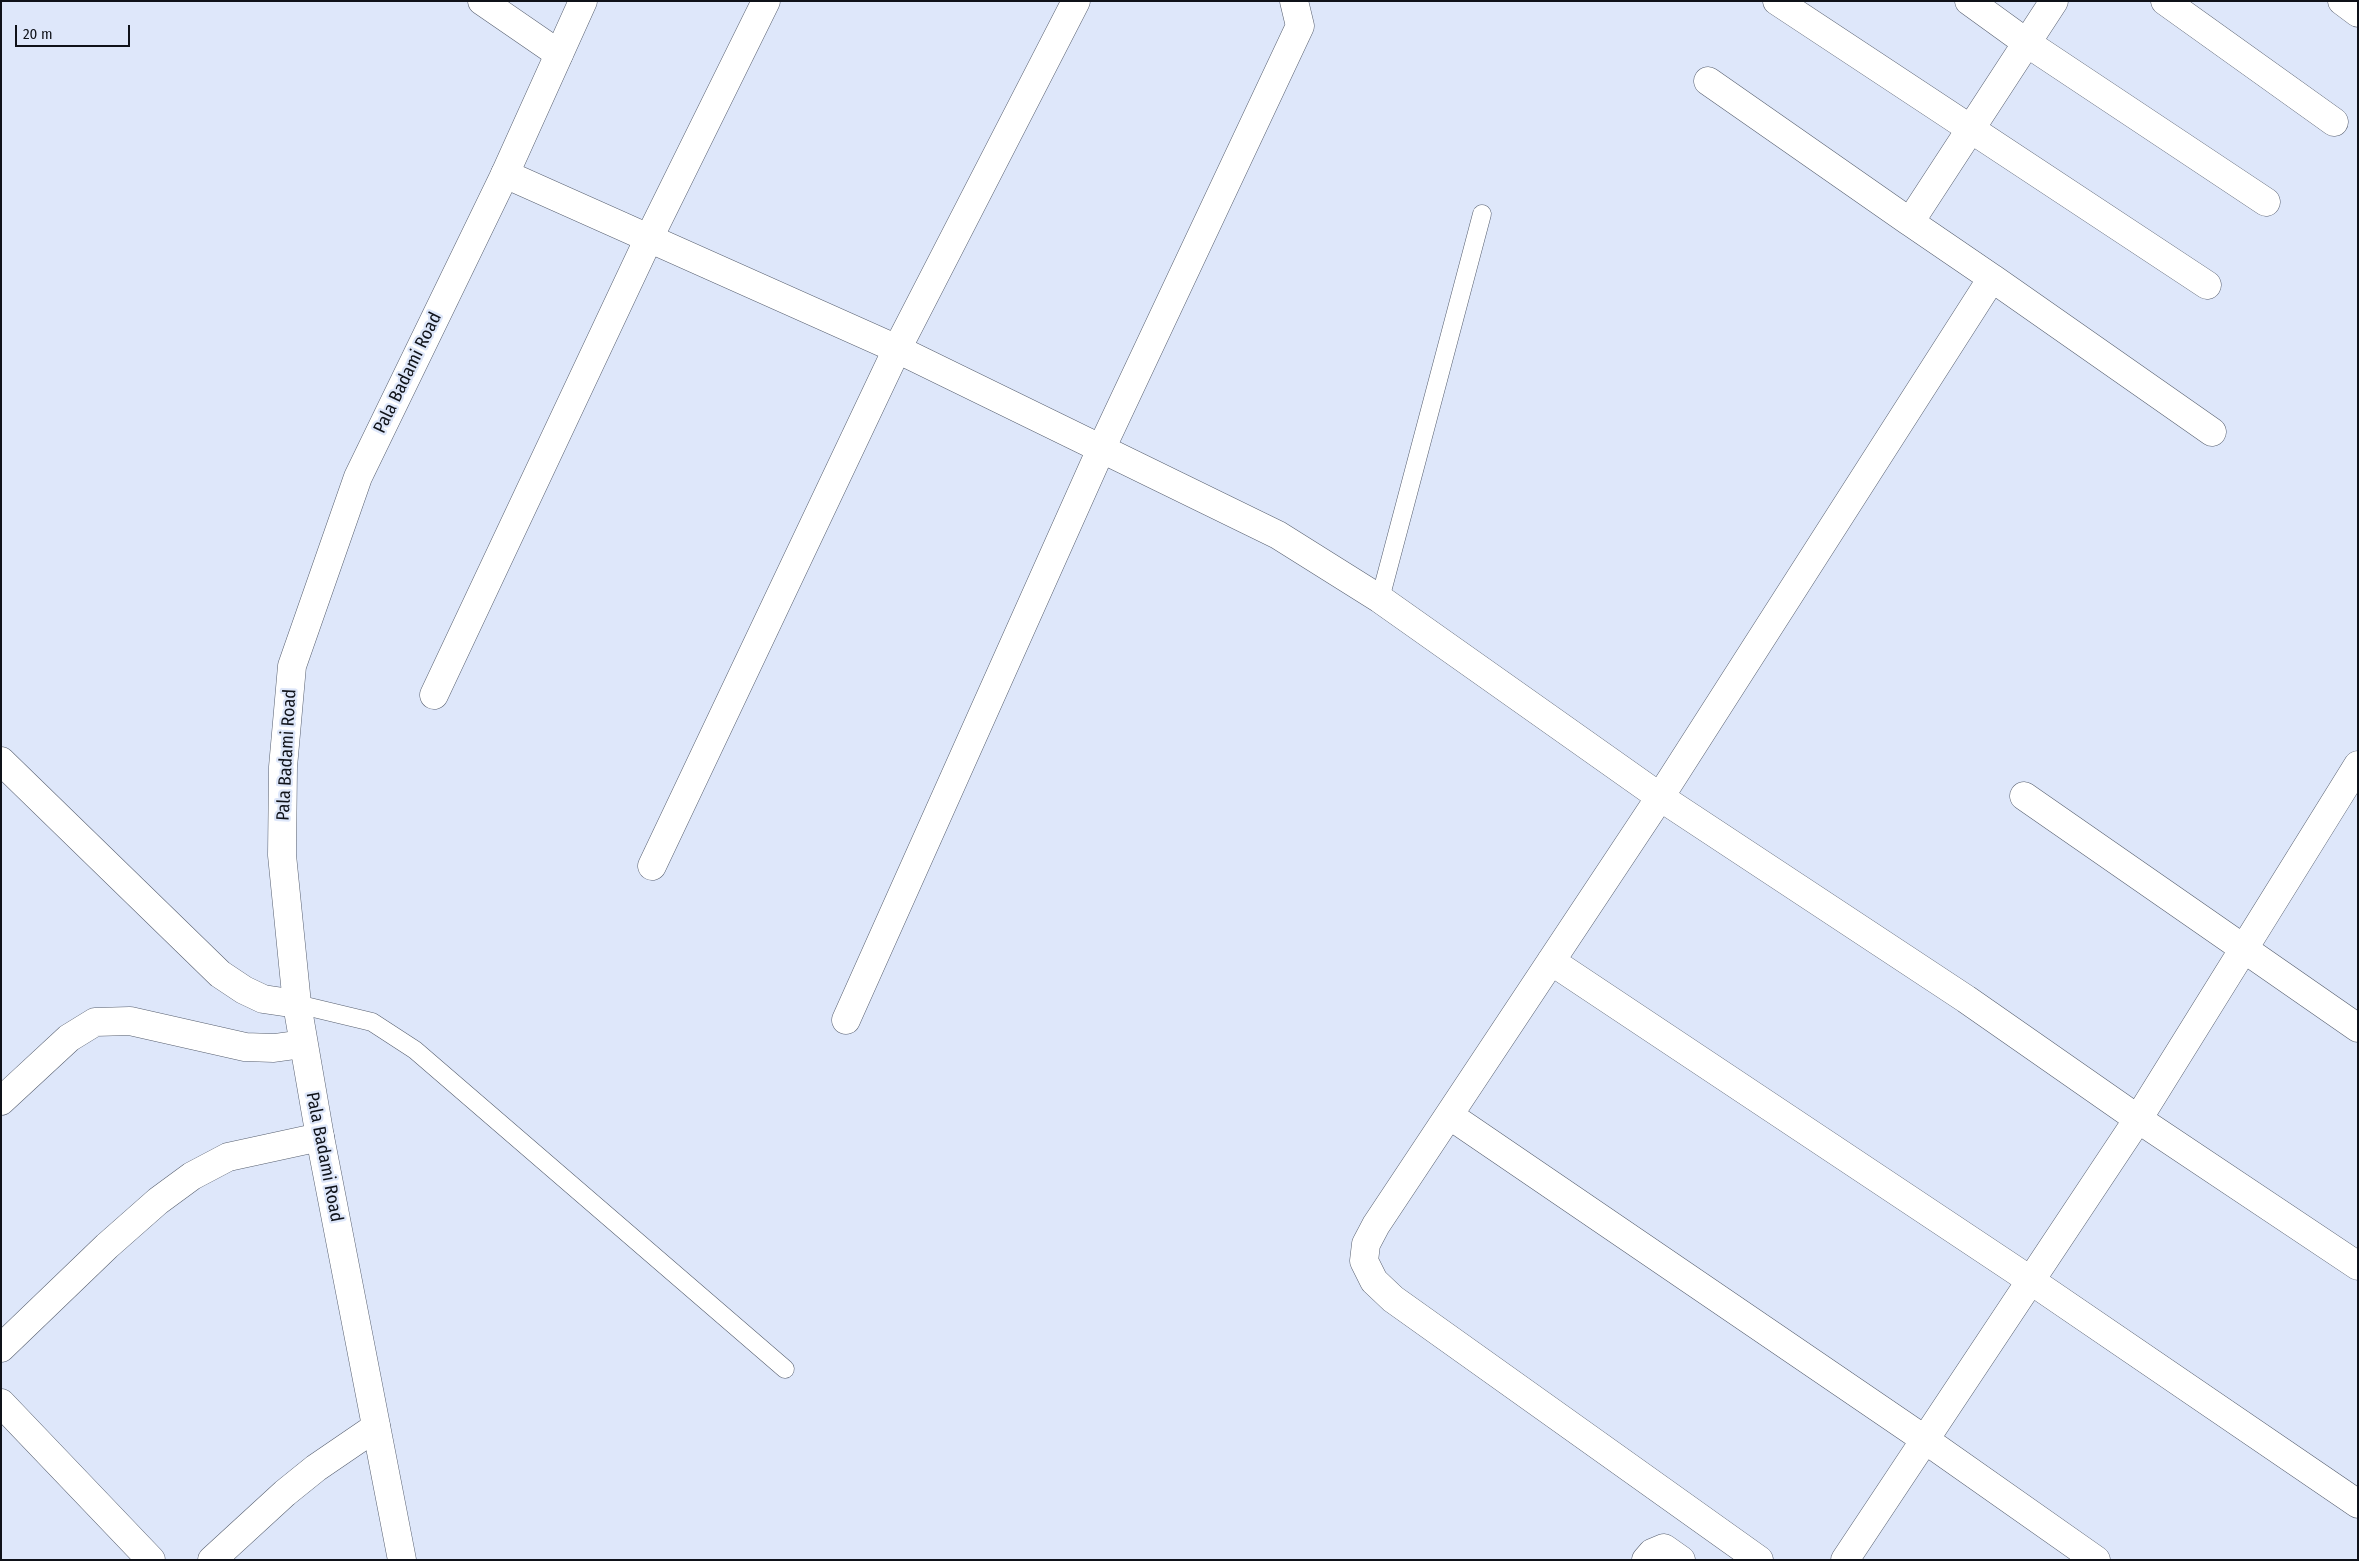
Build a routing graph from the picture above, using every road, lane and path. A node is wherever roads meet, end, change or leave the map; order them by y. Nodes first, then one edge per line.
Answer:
1 (482, 1) edge
2 (583, 1) edge
3 (766, 1) edge
4 (1076, 1) edge
5 (1294, 1) edge
6 (1777, 1) edge
7 (1969, 1) edge
8 (2054, 1) edge
9 (2165, 1) edge
10 (2342, 1) edge
11 (2358, 13) edge
12 (2027, 43) junction
13 (559, 54) junction
14 (1708, 81) dead end
15 (2334, 122) dead end
16 (1972, 128) junction
17 (506, 174) junction
18 (2266, 202) dead end
19 (1482, 214) dead end
20 (1910, 222) junction
21 (649, 238) junction
22 (1992, 278) junction
23 (2207, 285) dead end
24 (897, 349) junction
25 (2212, 432) dead end
26 (1102, 447) junction
27 (1380, 599) junction
28 (434, 696) dead end
29 (1, 761) edge
30 (2358, 765) edge
31 (2024, 796) dead end
32 (1660, 797) junction
33 (2349, 798) edge
34 (652, 866) dead end
35 (2243, 949) junction
36 (1552, 961) junction
37 (297, 1004) junction
38 (846, 1020) dead end
39 (2358, 1028) edge
40 (303, 1044) junction
41 (1, 1102) edge
42 (1449, 1115) junction
43 (2138, 1119) junction
44 (320, 1137) junction
45 (2358, 1266) edge
46 (2030, 1280) junction
47 (1, 1348) edge
48 (785, 1369) dead end
49 (1, 1403) edge
50 (376, 1428) junction
51 (1924, 1440) junction
52 (2358, 1504) edge
53 (151, 1560) edge
54 (212, 1560) edge
55 (402, 1560) edge
56 (1646, 1560) edge
57 (1681, 1560) edge
58 (1759, 1560) edge
59 (1844, 1560) edge
60 (2096, 1560) edge

1 - 13 street
2 - 13 street, Pala Badami Road
3 - 21 street
4 - 24 street
5 - 26 street
6 - 16 street
7 - 12 street
8 - 12 street
9 - 15 street
10 - 11 street
12 - 16 street
12 - 18 street
13 - 17 street, Pala Badami Road
14 - 20 street
16 - 20 street
16 - 23 street
17 - 21 street
17 - 37 street, Pala Badami Road
19 - 27 lane
20 - 22 street
21 - 24 street
21 - 28 street
22 - 25 street
22 - 32 street
24 - 26 street
24 - 34 street
26 - 27 street
26 - 38 street
27 - 32 street
29 - 37 street
30 - 33 street
31 - 35 street
32 - 36 street
32 - 43 street
33 - 35 street
35 - 39 street
35 - 43 street
36 - 42 street
36 - 46 street
37 - 40 street, Pala Badami Road
37 - 48 lane
40 - 41 street
40 - 44 street, Pala Badami Road
42 - 51 street
42 - 58 street
43 - 45 street
43 - 46 street
44 - 47 street
44 - 50 street, Pala Badami Road
46 - 51 street
46 - 52 street
49 - 53 street
50 - 54 street
50 - 55 street, Pala Badami Road
51 - 59 street
51 - 60 street
56 - 57 street

